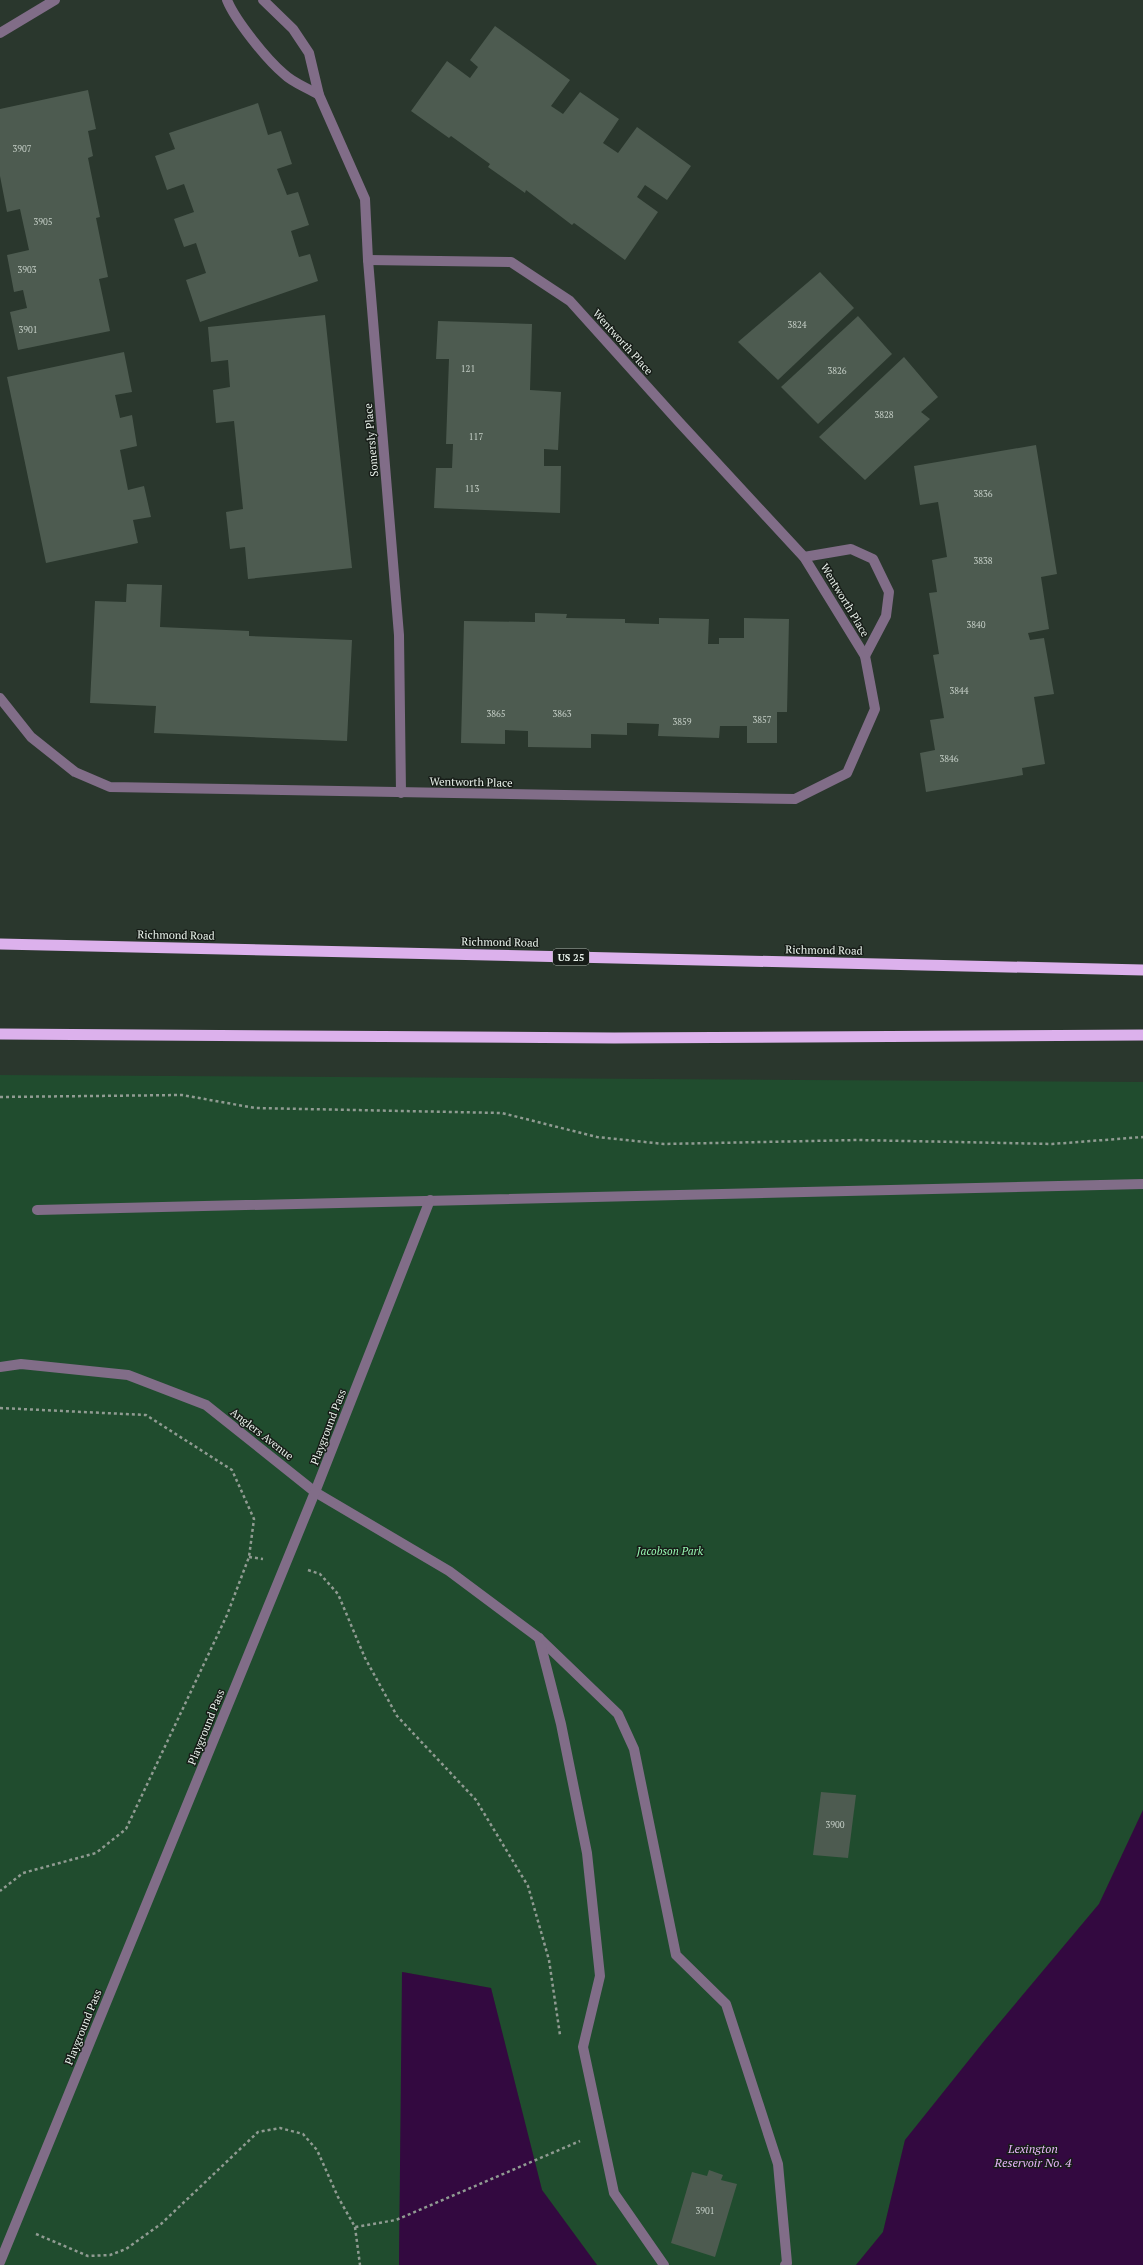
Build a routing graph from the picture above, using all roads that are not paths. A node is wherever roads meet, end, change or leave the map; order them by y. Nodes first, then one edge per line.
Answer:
1 (55, 0) edge
2 (228, 0) edge
3 (263, 0) edge
4 (0, 33) edge
5 (319, 95) junction
6 (368, 260) junction
7 (804, 556) junction
8 (865, 656) junction
9 (0, 698) edge
10 (401, 793) junction
11 (0, 944) edge
12 (1143, 970) edge
13 (0, 1034) edge
14 (1143, 1035) edge
15 (1143, 1184) edge
16 (430, 1200) junction
17 (37, 1210) dead end
18 (0, 1367) edge
19 (315, 1492) junction
20 (539, 1638) junction
21 (0, 2262) edge
22 (664, 2265) edge
23 (785, 2265) edge

1 - 4 street
2 - 5 street
3 - 5 street, Somersly Place
5 - 6 street, Somersly Place
6 - 7 street, Wentworth Place
6 - 10 street, Somersly Place
7 - 8 street, Wentworth Place
7 - 8 street, Wentworth Place
8 - 10 street, Wentworth Place
9 - 10 street, Wentworth Place
11 - 12 highway, Richmond Road / US 25
13 - 14 highway
15 - 16 street
16 - 17 street
16 - 19 street, Playground Pass
18 - 19 street, Anglers Avenue
19 - 20 street, Anglers Avenue
19 - 21 street, Playground Pass
20 - 22 street
20 - 23 street, Anglers Avenue

